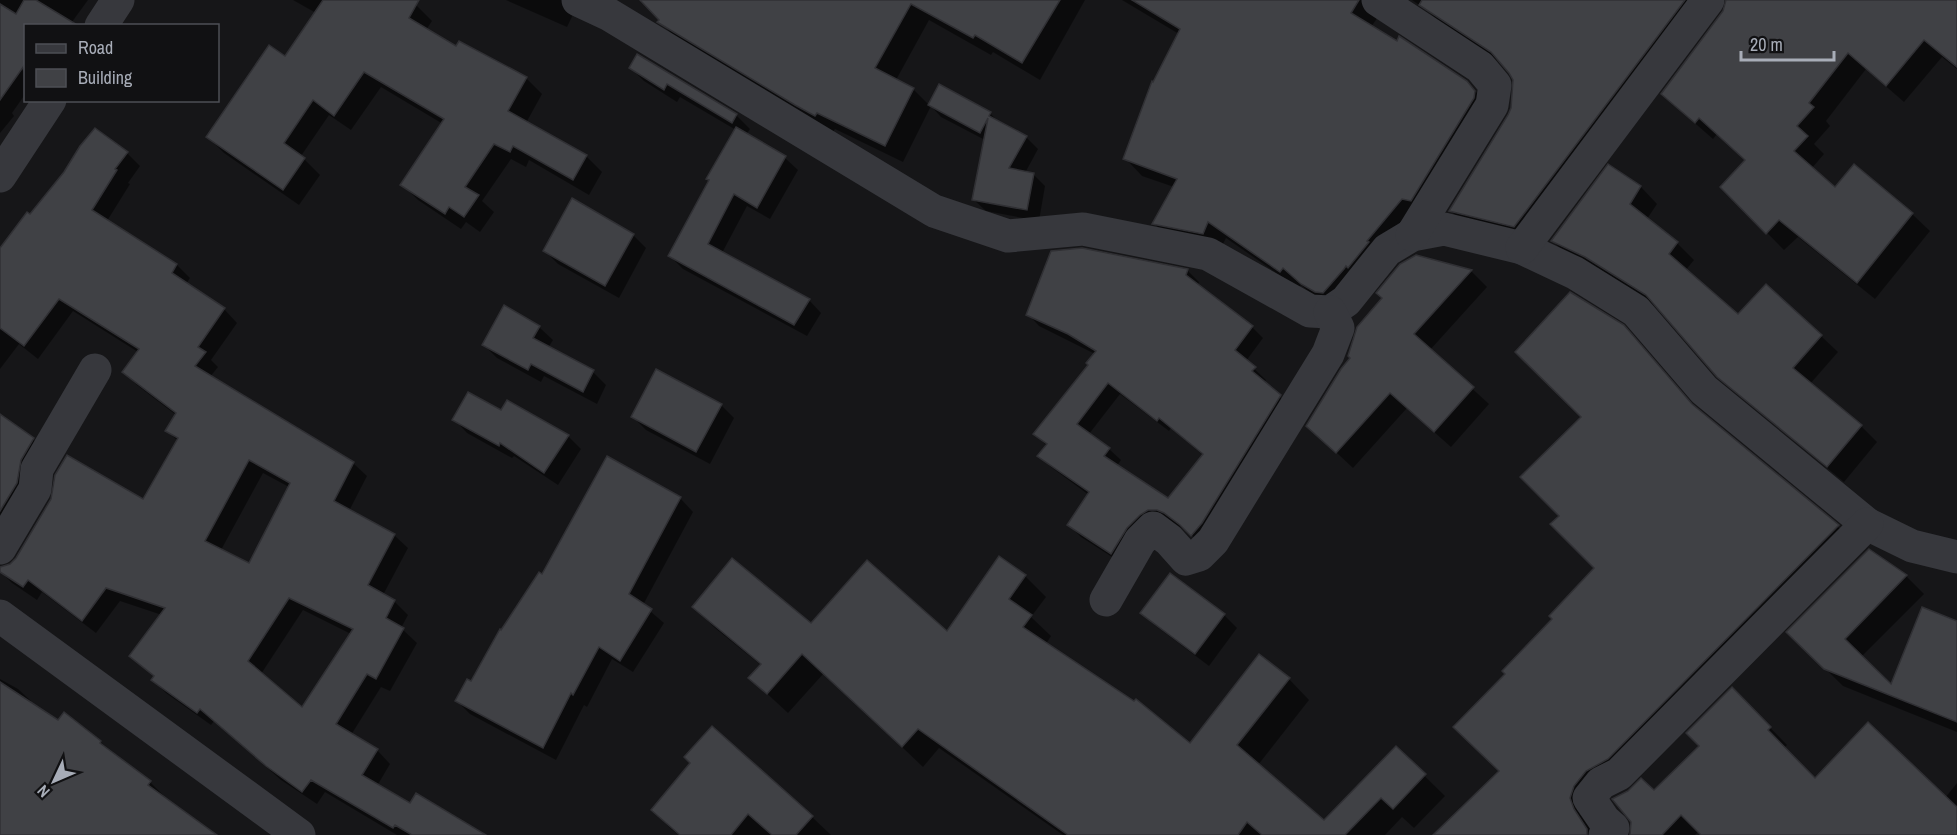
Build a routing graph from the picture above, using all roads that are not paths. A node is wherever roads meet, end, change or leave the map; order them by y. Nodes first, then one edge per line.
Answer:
1 (118, 0) edge
2 (578, 0) edge
3 (1378, 0) edge
4 (1708, 0) edge
5 (615, 7) edge
6 (101, 24) edge
7 (49, 102) edge
8 (0, 176) edge
9 (1412, 235) junction
10 (1522, 248) junction
11 (1330, 312) junction
12 (95, 369) dead end
13 (1868, 524) junction
14 (0, 548) edge
15 (1957, 557) edge
16 (1106, 600) dead end
17 (0, 616) edge
18 (299, 835) edge
19 (1605, 835) edge

1 - 6 street
2 - 5 street
3 - 9 street
4 - 10 street
5 - 11 street
7 - 8 street
9 - 10 street
9 - 11 street
10 - 13 street
11 - 16 street
12 - 14 street
13 - 15 street
13 - 19 street
17 - 18 street

